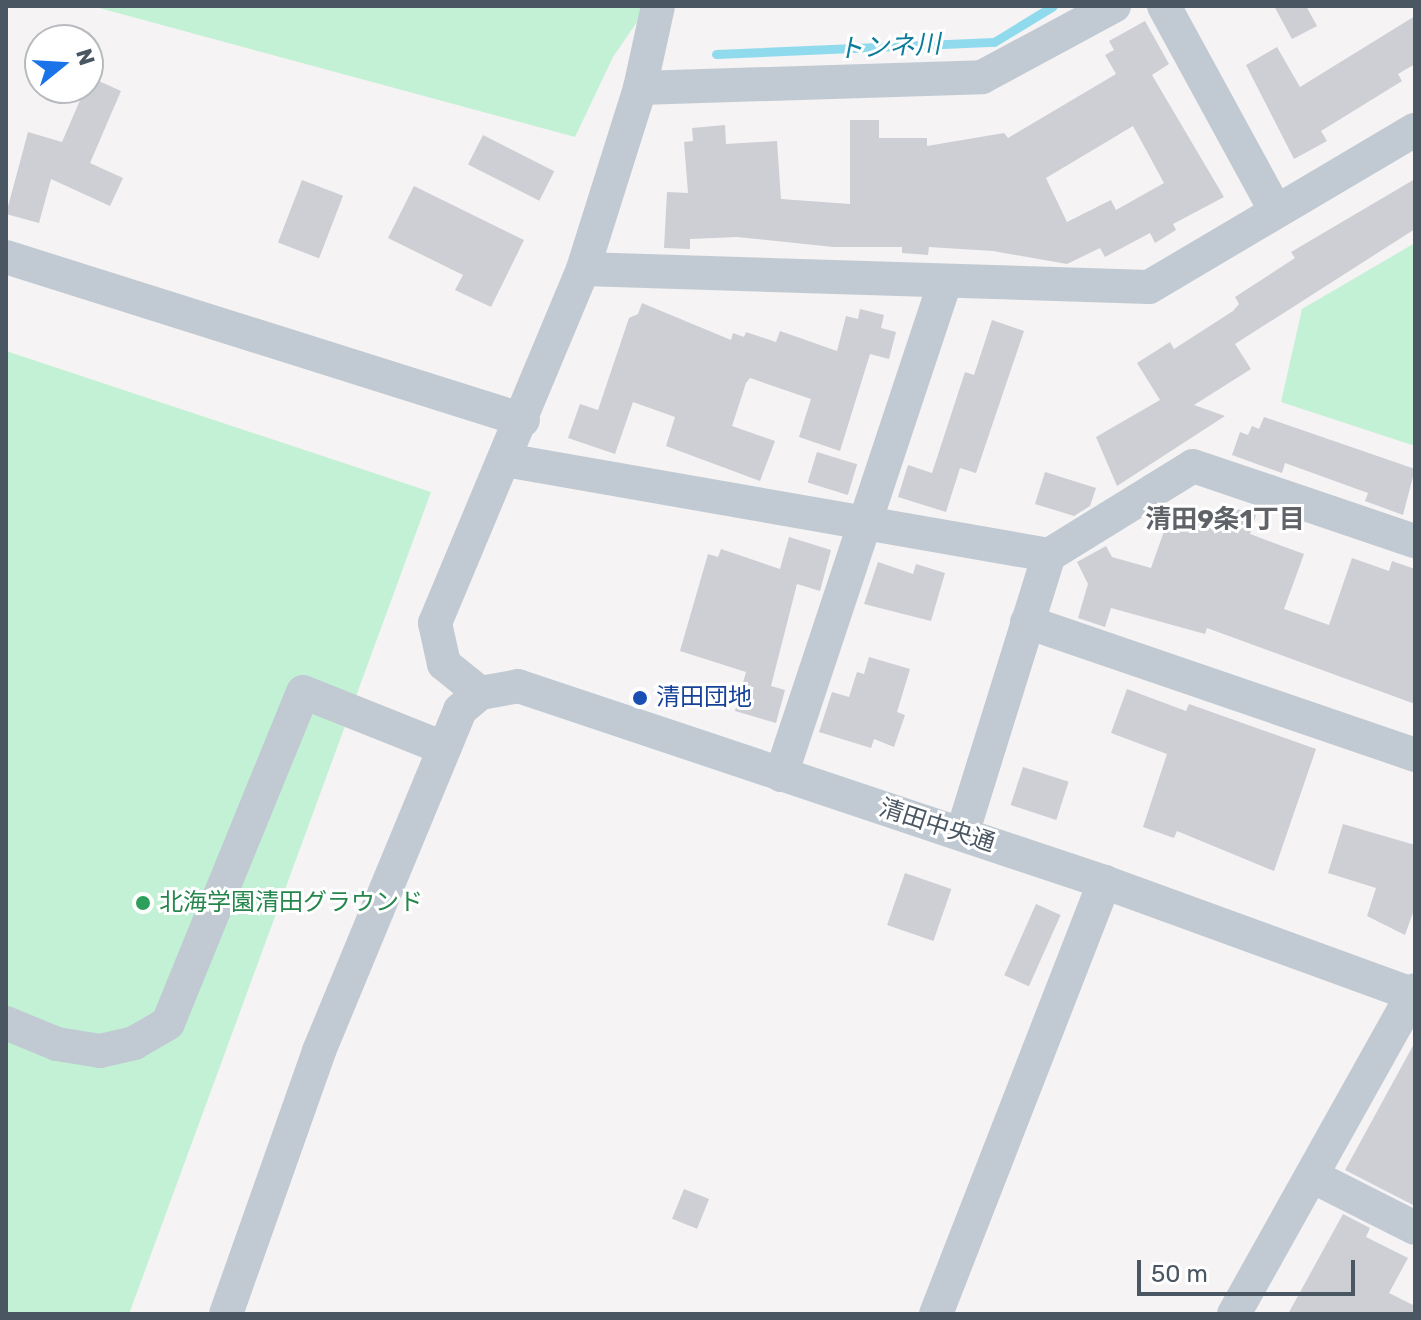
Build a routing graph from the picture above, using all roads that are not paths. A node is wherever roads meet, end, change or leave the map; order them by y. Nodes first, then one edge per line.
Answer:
1 (658, 6) edge
2 (1114, 6) edge
3 (1164, 6) edge
4 (640, 88) junction
5 (1415, 130) edge
6 (1276, 211) junction
7 (6, 257) edge
8 (583, 269) junction
9 (945, 282) junction
10 (523, 420) junction
11 (505, 460) junction
12 (866, 520) junction
13 (1415, 541) edge
14 (1049, 555) junction
15 (1027, 622) junction
16 (470, 701) junction
17 (444, 748) junction
18 (1415, 755) edge
19 (781, 775) junction
20 (962, 834) junction
21 (1104, 882) junction
22 (1414, 993) edge
23 (6, 1023) edge
24 (1312, 1176) junction
25 (1415, 1228) edge
26 (226, 1314) edge
27 (936, 1314) edge
28 (1234, 1314) edge

1 - 4 street
2 - 4 street
3 - 6 street
4 - 8 street
5 - 6 street
6 - 9 street
7 - 10 street
8 - 9 street
8 - 10 street
9 - 12 street
10 - 11 street
11 - 12 street
11 - 16 street
12 - 14 street
12 - 19 street
13 - 14 street
14 - 15 street
15 - 18 street
15 - 20 street
16 - 17 street
16 - 19 street, 清田中央通
17 - 23 street
17 - 26 street
19 - 20 street, 清田中央通
20 - 21 street, 清田中央通
21 - 22 street, 清田中央通
21 - 27 street
22 - 24 street
24 - 25 street
24 - 28 street

